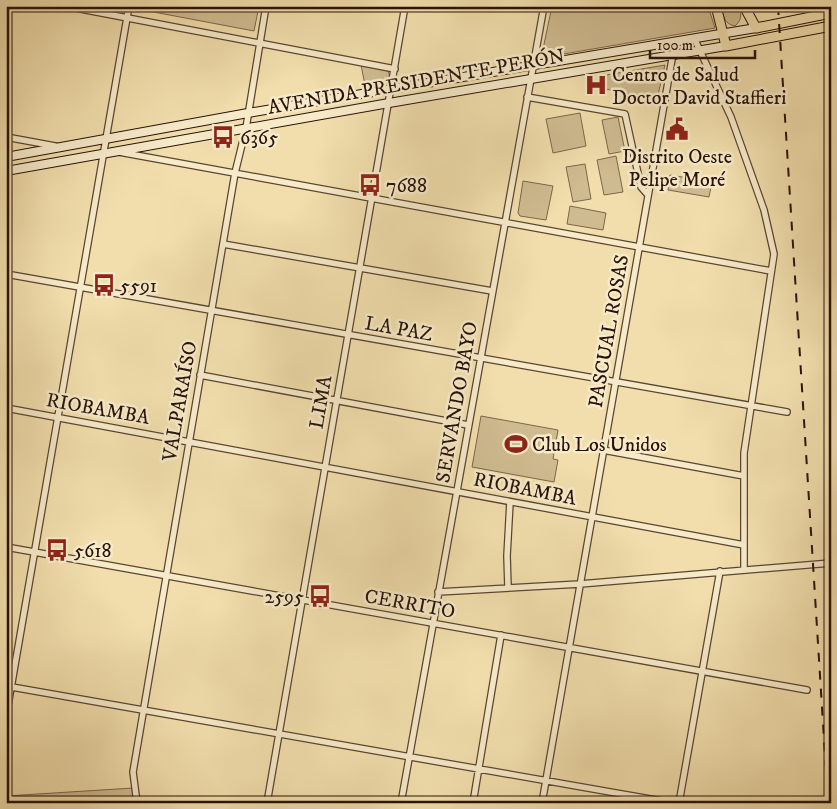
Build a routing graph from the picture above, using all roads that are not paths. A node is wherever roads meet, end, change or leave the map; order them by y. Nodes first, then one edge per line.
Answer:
1 (65, 6) edge
2 (129, 6) edge
3 (266, 6) edge
4 (405, 6) edge
5 (544, 6) edge
6 (716, 6) edge
7 (744, 6) edge
8 (831, 13) edge
9 (127, 18) junction
10 (831, 26) edge
11 (756, 28) junction
12 (723, 33) junction
13 (694, 38) junction
14 (675, 42) junction
15 (260, 43) junction
16 (726, 46) junction
17 (700, 50) junction
18 (672, 56) junction
19 (533, 66) junction
20 (395, 69) junction
21 (530, 80) junction
22 (391, 89) junction
23 (527, 97) junction
24 (389, 103) junction
25 (248, 113) junction
26 (246, 128) junction
27 (6, 137) edge
28 (105, 139) junction
29 (60, 147) junction
30 (115, 152) junction
31 (103, 154) junction
32 (6, 157) edge
33 (6, 170) edge
34 (235, 174) junction
35 (648, 195) junction
36 (372, 198) junction
37 (505, 222) junction
38 (223, 244) junction
39 (639, 247) junction
40 (360, 267) junction
41 (771, 271) junction
42 (6, 274) edge
43 (80, 287) junction
44 (492, 291) junction
45 (211, 311) junction
46 (348, 335) junction
47 (480, 358) junction
48 (200, 375) junction
49 (615, 382) junction
50 (337, 400) junction
51 (751, 406) junction
52 (6, 408) edge
53 (786, 412) dead end
54 (58, 417) junction
55 (468, 425) junction
56 (189, 442) junction
57 (603, 450) junction
58 (325, 467) junction
59 (744, 476) junction
60 (456, 492) junction
61 (510, 502) junction
62 (592, 517) junction
63 (744, 546) junction
64 (6, 547) edge
65 (34, 552) junction
66 (831, 563) edge
67 (744, 569) junction
68 (720, 571) junction
69 (166, 576) junction
70 (580, 584) junction
71 (508, 587) junction
72 (438, 592) junction
73 (302, 600) junction
74 (433, 623) junction
75 (501, 636) junction
76 (569, 648) junction
77 (702, 671) junction
78 (9, 687) edge
79 (807, 690) dead end
80 (143, 710) junction
81 (6, 717) edge
82 (279, 734) junction
83 (409, 757) junction
84 (478, 769) junction
85 (546, 780) junction
86 (137, 803) edge
87 (267, 803) edge
88 (401, 803) edge
89 (473, 803) edge
90 (542, 803) edge
91 (673, 803) edge
92 (679, 803) edge

1 - 9 street
2 - 9 street
3 - 15 street, VALPARAÍSO
4 - 20 street, LIMA
5 - 19 street, SERVANDO BAYO
6 - 12 main road
7 - 11 main road
8 - 11 main road, AVENIDA PRESIDENTE PERÓN
9 - 15 street
9 - 28 street
10 - 16 main road, AVENIDA PRESIDENTE PERÓN
11 - 12 main road, AVENIDA PRESIDENTE PERÓN
12 - 13 main road, AVENIDA PRESIDENTE PERÓN
12 - 16 main road
13 - 14 main road, AVENIDA PRESIDENTE PERÓN
13 - 17 street
14 - 18 street, PASCUAL ROSAS
14 - 19 main road, AVENIDA PRESIDENTE PERÓN
15 - 20 street
15 - 25 street, VALPARAÍSO
16 - 17 main road, AVENIDA PRESIDENTE PERÓN
17 - 18 main road, AVENIDA PRESIDENTE PERÓN
17 - 41 street
18 - 21 main road, AVENIDA PRESIDENTE PERÓN
18 - 35 street, PASCUAL ROSAS
19 - 21 street, SERVANDO BAYO
19 - 22 main road, AVENIDA PRESIDENTE PERÓN
20 - 22 street, LIMA
21 - 23 street, SERVANDO BAYO
21 - 24 main road, AVENIDA PRESIDENTE PERÓN
22 - 24 street, LIMA
22 - 25 main road, AVENIDA PRESIDENTE PERÓN
23 - 35 street
23 - 37 street, SERVANDO BAYO
24 - 26 main road, AVENIDA PRESIDENTE PERÓN
24 - 36 street, LIMA
25 - 26 street, VALPARAÍSO
25 - 28 main road, AVENIDA PRESIDENTE PERÓN
26 - 30 main road, AVENIDA PRESIDENTE PERÓN
26 - 34 street, VALPARAÍSO
27 - 29 street
28 - 29 main road, AVENIDA PRESIDENTE PERÓN
28 - 31 street
29 - 32 main road, AVENIDA PRESIDENTE PERÓN
30 - 31 main road, AVENIDA PRESIDENTE PERÓN
30 - 34 street
31 - 33 main road, AVENIDA PRESIDENTE PERÓN
31 - 43 street
34 - 36 street
34 - 38 street, VALPARAÍSO
35 - 39 street, PASCUAL ROSAS
36 - 37 street
36 - 40 street, LIMA
37 - 39 street
37 - 44 street, SERVANDO BAYO
38 - 40 street
38 - 45 street, VALPARAÍSO
39 - 41 street
39 - 49 street, PASCUAL ROSAS
40 - 44 street
40 - 46 street, LIMA
41 - 51 street
42 - 43 street, LA PAZ
43 - 45 street, LA PAZ
43 - 54 street
44 - 47 street, SERVANDO BAYO
45 - 46 street, LA PAZ
45 - 48 street, VALPARAÍSO
46 - 47 street, LA PAZ
46 - 50 street, LIMA
47 - 49 street, LA PAZ
47 - 55 street, SERVANDO BAYO
48 - 50 street
48 - 56 street, VALPARAÍSO
49 - 51 street, LA PAZ
49 - 57 street, PASCUAL ROSAS
50 - 55 street
50 - 58 street, LIMA
51 - 53 street, LA PAZ
51 - 59 street
52 - 54 street, RIOBAMBA
54 - 56 street, RIOBAMBA
54 - 65 street
55 - 60 street, SERVANDO BAYO
56 - 58 street, RIOBAMBA
56 - 69 street, VALPARAÍSO
57 - 59 street
57 - 62 street, PASCUAL ROSAS
58 - 60 street, RIOBAMBA
58 - 73 street, LIMA
59 - 63 street
60 - 61 street, RIOBAMBA
60 - 72 street, SERVANDO BAYO
61 - 62 street, RIOBAMBA
61 - 71 street
62 - 63 street, RIOBAMBA
62 - 70 street, PASCUAL ROSAS
63 - 67 street
64 - 65 street, CERRITO
65 - 69 street, CERRITO
65 - 78 street
66 - 67 street
67 - 68 street
68 - 70 street
68 - 77 street
69 - 73 street, CERRITO
69 - 80 street, VALPARAÍSO
70 - 71 street
70 - 76 street, PASCUAL ROSAS
71 - 72 street
72 - 74 street, SERVANDO BAYO
73 - 74 street, CERRITO
73 - 82 street, LIMA
74 - 75 street, CERRITO
74 - 83 street, SERVANDO BAYO
75 - 76 street, CERRITO
75 - 84 street
76 - 77 street, CERRITO
76 - 85 street, PASCUAL ROSAS
77 - 79 street, CERRITO
77 - 92 street
78 - 80 street
78 - 81 street
80 - 82 street
80 - 86 street, VALPARAÍSO
82 - 83 street
82 - 87 street, LIMA
83 - 84 street
83 - 88 street, SERVANDO BAYO
84 - 85 street
84 - 89 street
85 - 90 street, PASCUAL ROSAS
85 - 91 street

